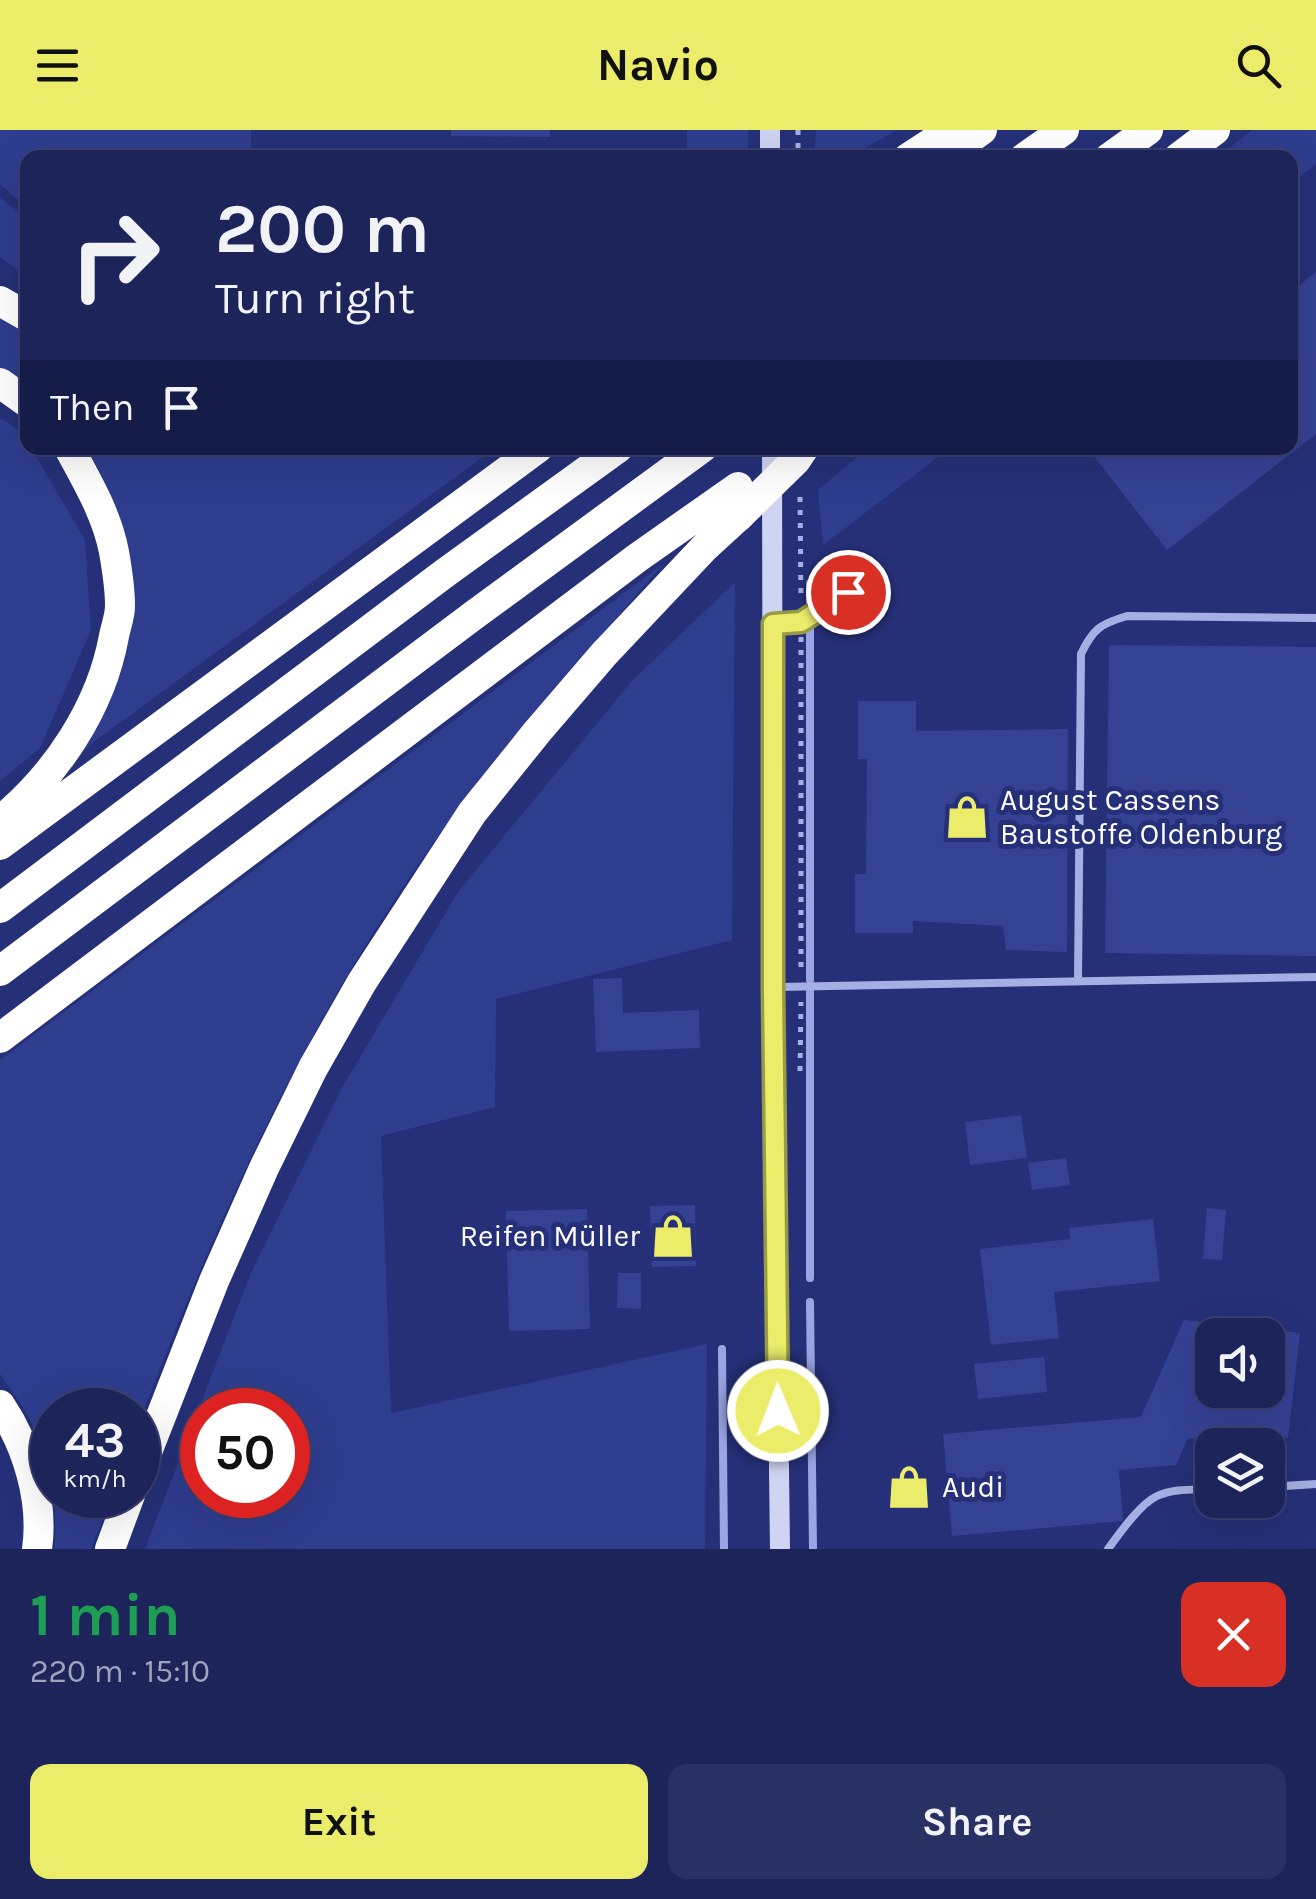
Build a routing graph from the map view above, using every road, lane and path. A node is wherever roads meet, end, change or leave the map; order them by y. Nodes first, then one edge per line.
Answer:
1 (951, 130) edge
2 (982, 130) edge
3 (1064, 130) edge
4 (1148, 130) edge
5 (1215, 130) edge
6 (920, 150) edge
7 (953, 150) edge
8 (1035, 150) edge
9 (1119, 150) edge
10 (1189, 150) edge
11 (73, 455) edge
12 (529, 455) edge
13 (608, 455) edge
14 (692, 455) edge
15 (772, 455) edge
16 (788, 455) edge
17 (799, 455) edge
18 (739, 501) junction
19 (848, 592) dead end
20 (1316, 618) edge
21 (773, 624) junction
22 (0, 821) edge
23 (0, 846) edge
24 (0, 908) edge
25 (0, 971) edge
26 (1316, 977) edge
27 (1078, 981) junction
28 (773, 988) junction
29 (0, 1038) edge
30 (0, 1405) edge
31 (160, 1419) edge
32 (1316, 1484) edge
33 (1285, 1485) edge
34 (1195, 1490) edge
35 (121, 1518) edge
36 (37, 1549) edge
37 (110, 1549) edge
38 (780, 1549) edge
39 (1108, 1549) edge

1 - 6 highway
2 - 7 highway
3 - 8 highway
4 - 9 highway
5 - 10 highway
11 - 22 highway
12 - 23 highway
13 - 24 highway
14 - 25 highway
15 - 21 main road
16 - 18 highway
17 - 18 highway, bridge
18 - 29 highway
18 - 31 highway
19 - 21 lane
20 - 27 lane
21 - 28 main road
26 - 27 lane
27 - 28 lane
28 - 38 main road
30 - 36 highway
32 - 33 lane
34 - 39 lane
35 - 37 highway

